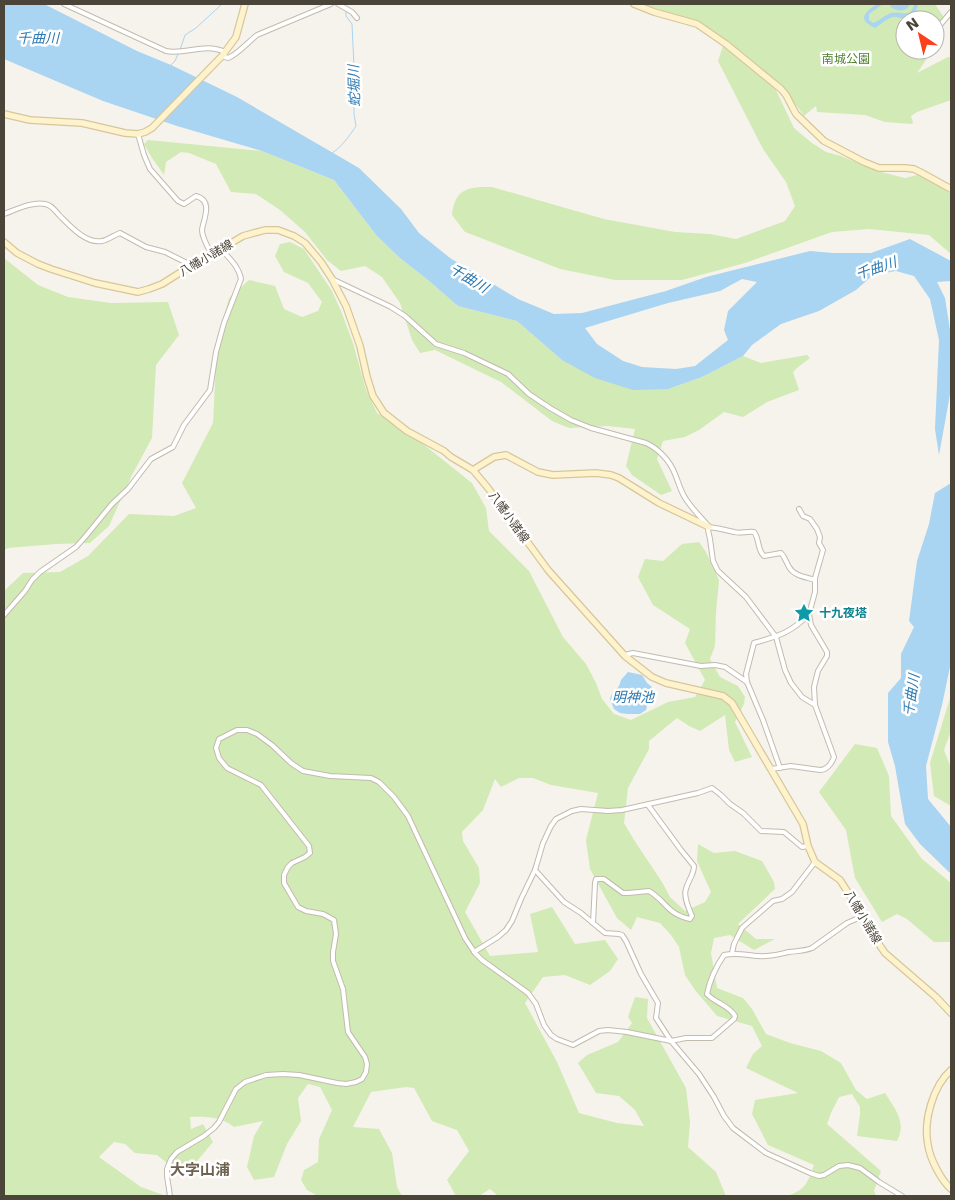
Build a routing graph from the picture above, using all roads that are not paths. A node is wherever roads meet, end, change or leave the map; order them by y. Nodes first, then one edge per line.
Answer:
1 (64, 4) edge
2 (245, 4) edge
3 (331, 4) edge
4 (338, 4) edge
5 (634, 4) edge
6 (357, 18) dead end
7 (222, 56) junction
8 (4, 114) edge
9 (138, 134) junction
10 (951, 189) edge
11 (4, 214) edge
12 (4, 242) edge
13 (221, 249) junction
14 (210, 253) junction
15 (191, 265) junction
16 (332, 279) junction
17 (473, 470) junction
18 (799, 509) dead end
19 (709, 527) junction
20 (815, 580) junction
21 (809, 614) junction
22 (4, 615) edge
23 (776, 636) junction
24 (625, 655) junction
25 (747, 682) junction
26 (815, 705) junction
27 (780, 768) junction
28 (771, 769) junction
29 (648, 805) junction
30 (808, 846) junction
31 (815, 862) junction
32 (535, 870) junction
33 (863, 916) junction
34 (593, 923) junction
35 (474, 952) junction
36 (732, 953) junction
37 (951, 1013) edge
38 (671, 1041) junction
39 (951, 1070) edge
40 (951, 1190) edge
41 (170, 1196) edge
42 (902, 1196) edge

1 - 7 street
2 - 7 main road
3 - 7 street
4 - 6 street
5 - 10 main road
7 - 9 main road
8 - 9 main road
9 - 14 street
11 - 15 street
12 - 15 main road, 八幡小諸線
13 - 14 main road, 八幡小諸線
13 - 16 main road, 八幡小諸線
13 - 22 street
14 - 15 main road, 八幡小諸線
16 - 17 main road, 八幡小諸線
16 - 19 street
17 - 19 main road
17 - 24 main road, 八幡小諸線
18 - 20 street
19 - 20 street
19 - 23 street
20 - 21 street
21 - 23 street
21 - 26 street
23 - 25 street
23 - 26 street
24 - 25 street
24 - 28 main road, 八幡小諸線
25 - 27 street
26 - 27 street
27 - 28 street
28 - 30 main road, 八幡小諸線
29 - 30 street
29 - 32 street
29 - 34 street
30 - 31 main road, 八幡小諸線
31 - 33 main road, 八幡小諸線
31 - 36 street
32 - 34 street
32 - 35 street
33 - 36 street
33 - 37 main road, 八幡小諸線
34 - 38 street
35 - 38 street
35 - 41 street
36 - 38 street
38 - 42 street
39 - 40 main road

